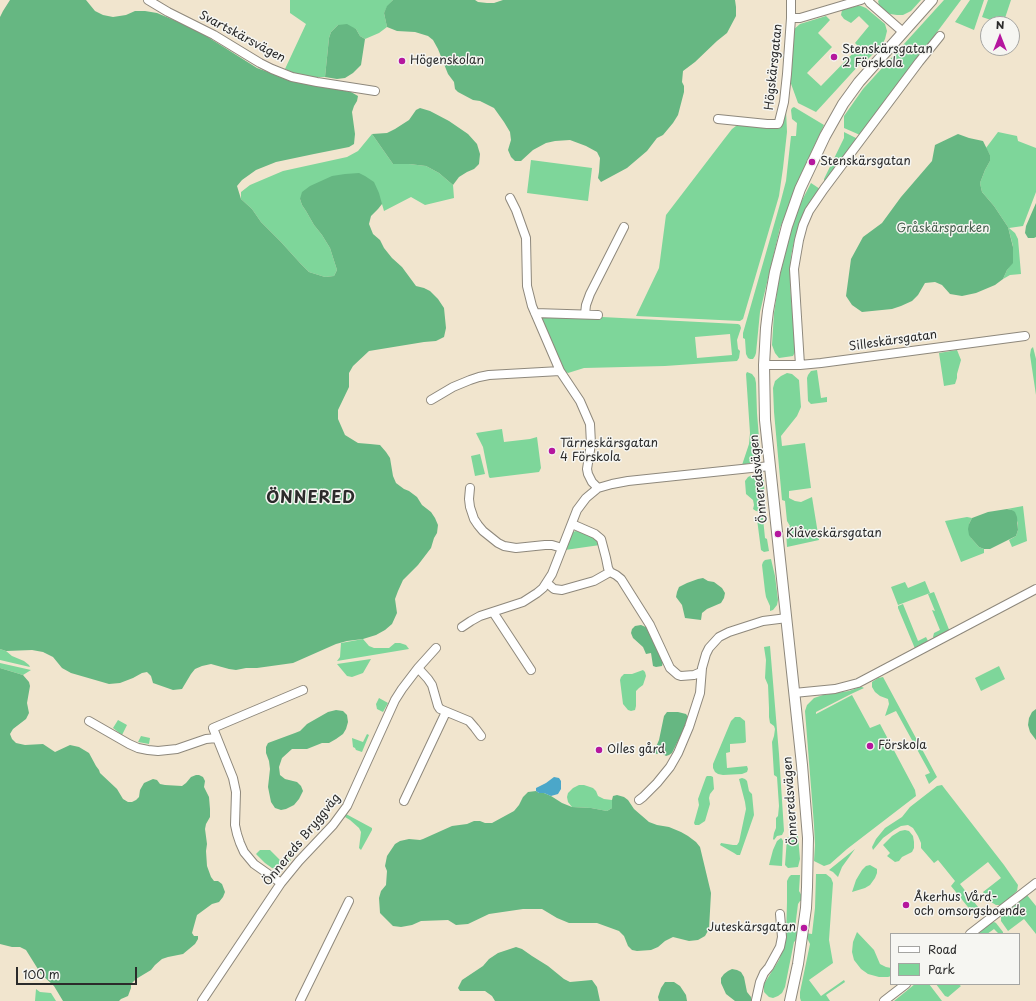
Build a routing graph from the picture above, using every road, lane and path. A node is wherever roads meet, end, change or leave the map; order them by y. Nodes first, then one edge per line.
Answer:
1 (148, 0) edge
2 (791, 0) edge
3 (861, 0) edge
4 (868, 0) edge
5 (932, 0) edge
6 (791, 18) junction
7 (903, 32) junction
8 (940, 36) dead end
9 (375, 91) dead end
10 (718, 119) dead end
11 (510, 198) dead end
12 (624, 227) dead end
13 (535, 313) junction
14 (585, 314) junction
15 (598, 315) dead end
16 (1025, 336) dead end
17 (764, 365) junction
18 (800, 365) junction
19 (560, 371) junction
20 (431, 400) dead end
21 (770, 466) junction
22 (470, 488) dead end
23 (598, 488) junction
24 (572, 524) junction
25 (562, 548) junction
26 (610, 572) junction
27 (547, 583) junction
28 (1036, 589) edge
29 (493, 612) junction
30 (787, 618) junction
31 (462, 627) dead end
32 (436, 648) dead end
33 (418, 668) junction
34 (531, 670) dead end
35 (701, 672) junction
36 (303, 690) dead end
37 (794, 693) junction
38 (446, 712) junction
39 (89, 721) dead end
40 (481, 736) dead end
41 (217, 738) junction
42 (639, 800) dead end
43 (404, 801) dead end
44 (281, 883) junction
45 (1036, 883) edge
46 (349, 901) dead end
47 (780, 914) dead end
48 (971, 933) edge
49 (905, 985) edge
50 (202, 1001) edge
51 (300, 1001) edge
52 (757, 1001) edge
53 (790, 1001) edge
54 (884, 1001) edge

1 - 9 street, Svartskärsvägen
2 - 6 street, Högskärsgatan
3 - 6 street
4 - 7 street
5 - 7 street, Önneredsvägen
6 - 10 street, Högskärsgatan
7 - 17 street, Önneredsvägen
8 - 18 street
11 - 13 street
12 - 14 street
13 - 14 street
13 - 19 street
14 - 15 street
16 - 18 street, Silleskärsgatan
17 - 18 street, Silleskärsgatan
17 - 21 street, Önneredsvägen
19 - 20 street
19 - 23 street
21 - 23 street
21 - 30 street, Önneredsvägen
22 - 25 street
23 - 24 street
24 - 25 street
24 - 26 street
25 - 27 street
26 - 27 street
26 - 35 street
27 - 29 street
28 - 37 street
29 - 31 street
29 - 34 street
30 - 35 street
30 - 37 street, Önneredsvägen
32 - 33 street, Önnereds Bryggväg
33 - 38 street
33 - 44 street, Önnereds Bryggväg
35 - 42 street
36 - 41 street
37 - 53 street, Önneredsvägen
38 - 40 street
38 - 43 street
39 - 41 street
41 - 44 street
44 - 50 street, Önnereds Bryggväg
45 - 48 street
46 - 51 street
47 - 52 street
49 - 54 street

